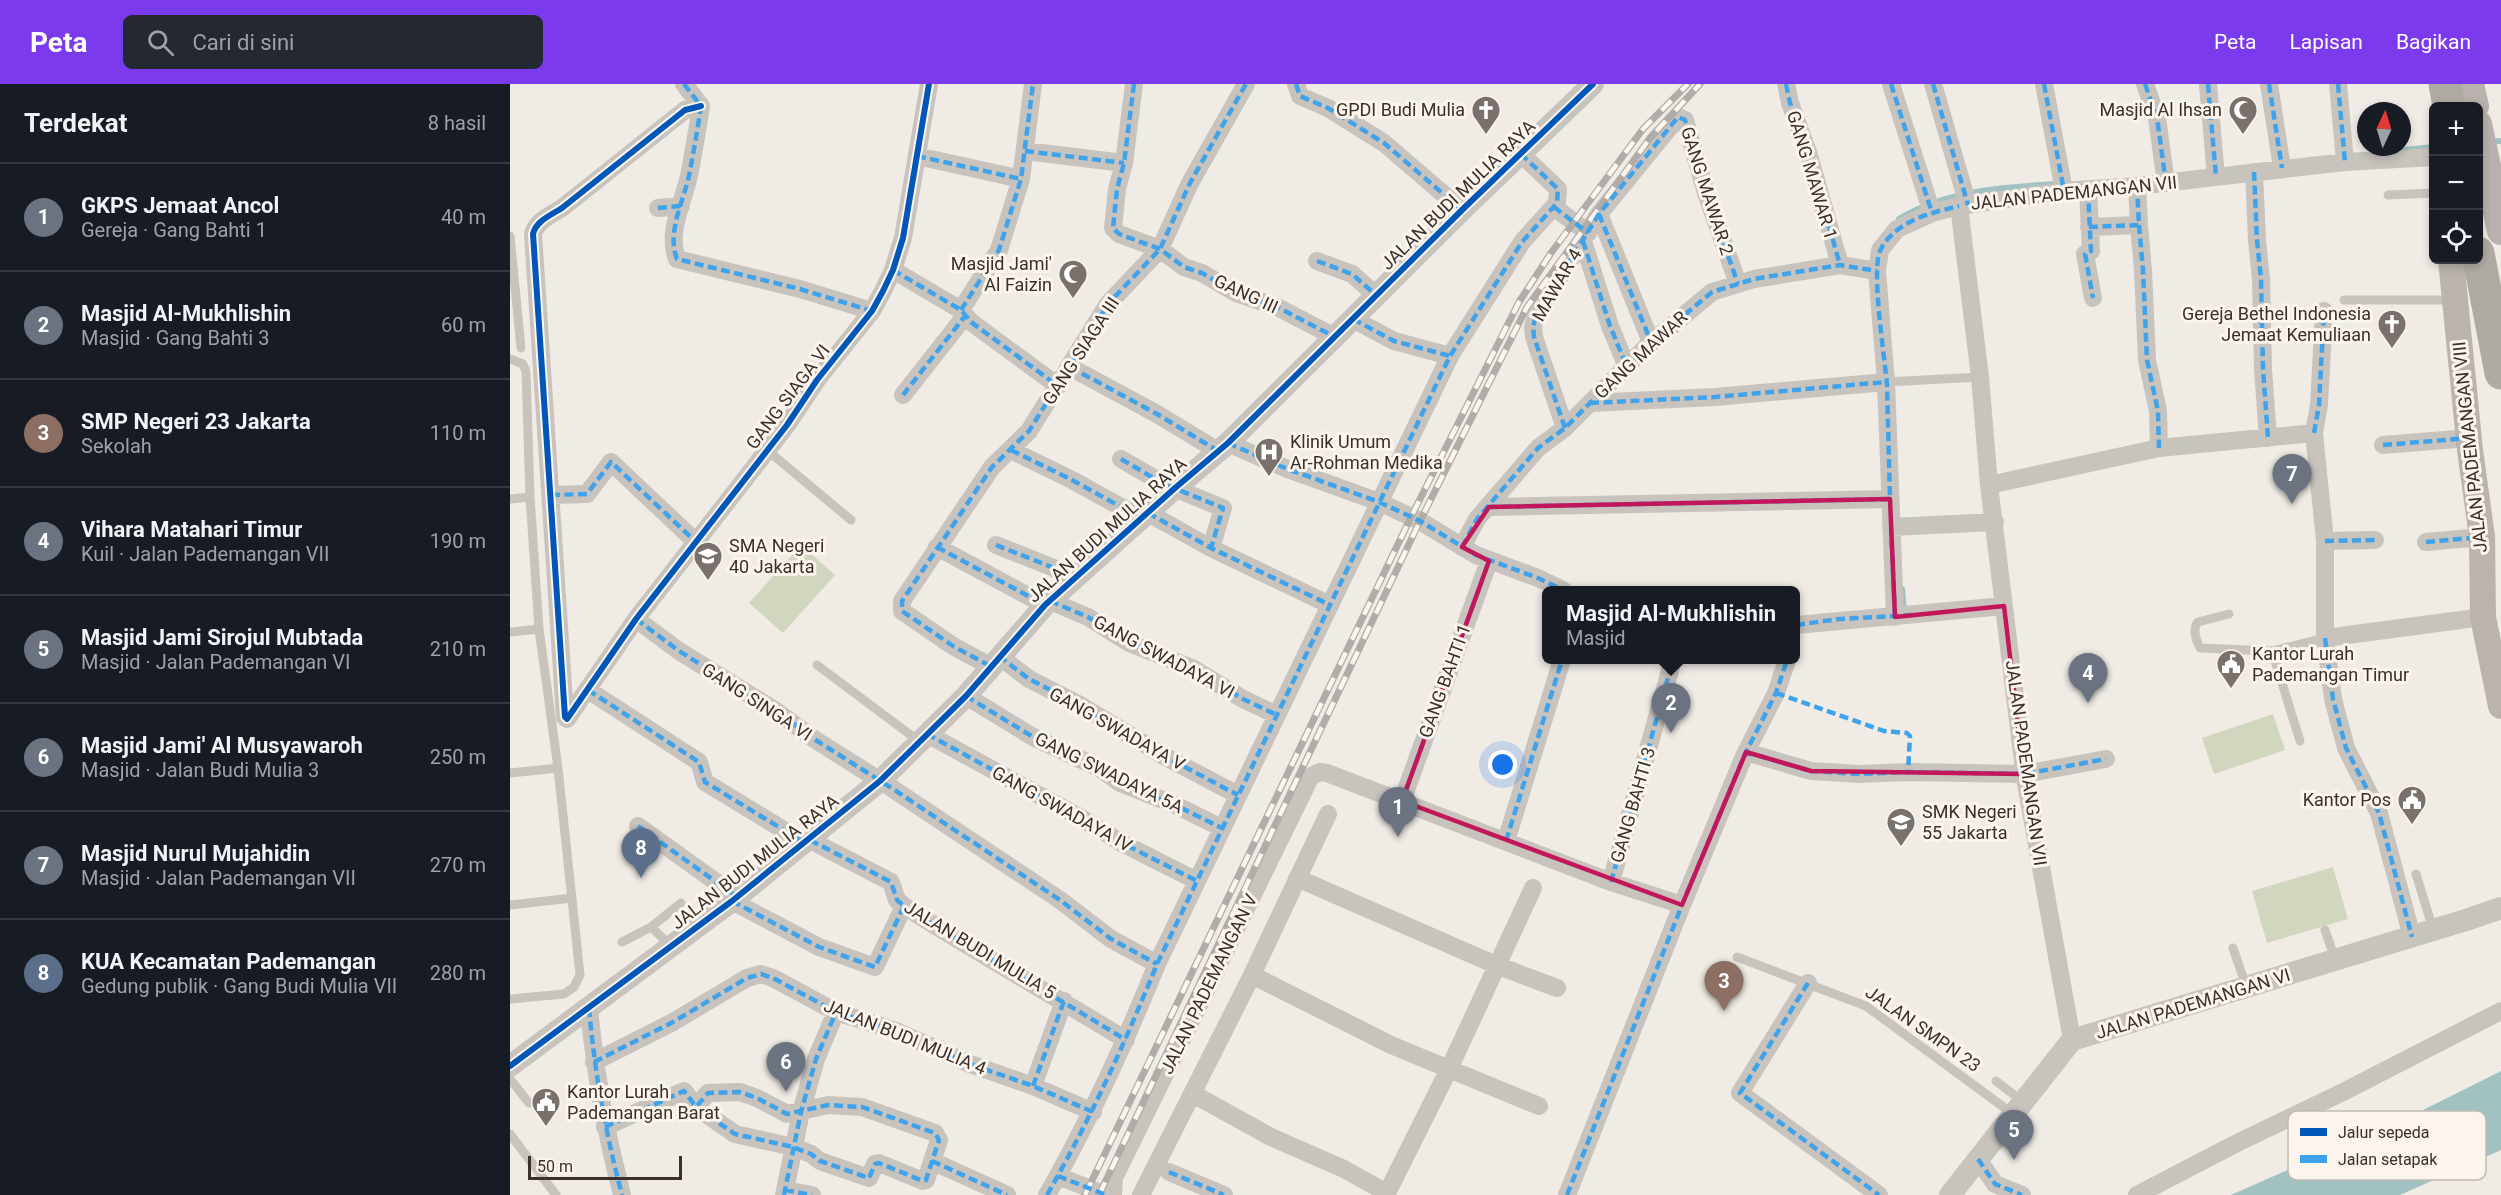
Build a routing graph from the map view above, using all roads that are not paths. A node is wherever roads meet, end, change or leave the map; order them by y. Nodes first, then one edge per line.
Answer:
1 (684, 84) edge
2 (929, 84) edge
3 (1033, 84) edge
4 (1134, 84) edge
5 (1246, 84) edge
6 (1296, 84) edge
7 (1593, 84) edge
8 (1786, 84) edge
9 (1891, 84) edge
10 (1933, 84) edge
11 (2044, 84) edge
12 (2145, 84) edge
13 (2208, 84) edge
14 (2269, 84) edge
15 (2338, 84) edge
16 (2470, 84) edge
17 (2474, 102) edge
18 (701, 106) junction
19 (2483, 146) edge
20 (1025, 151) junction
21 (1521, 154) junction
22 (2345, 154) junction
23 (917, 156) junction
24 (2429, 157) edge
25 (2281, 162) junction
26 (1124, 163) junction
27 (2215, 170) junction
28 (2254, 172) junction
29 (2165, 176) junction
30 (1021, 179) junction
31 (2063, 184) junction
32 (2137, 186) junction
33 (2088, 190) junction
34 (2429, 193) edge
35 (2388, 195) dead end
36 (1964, 200) junction
37 (681, 206) junction
38 (1554, 207) junction
39 (1930, 207) junction
40 (658, 208) dead end
41 (1462, 210) junction
42 (1599, 214) junction
43 (2139, 225) junction
44 (2089, 227) junction
45 (2501, 231) edge
46 (510, 236) edge
47 (1585, 237) junction
48 (1160, 249) junction
49 (1317, 261) dead end
50 (2451, 264) edge
51 (2480, 264) edge
52 (1840, 265) junction
53 (893, 270) junction
54 (1877, 271) junction
55 (1738, 284) junction
56 (1377, 296) junction
57 (2093, 298) dead end
58 (2344, 300) dead end
59 (2455, 300) junction
60 (872, 311) junction
61 (2324, 311) dead end
62 (963, 313) junction
63 (1353, 319) junction
64 (1335, 337) junction
65 (1652, 342) junction
66 (521, 348) dead end
67 (1450, 356) junction
68 (510, 359) edge
69 (1070, 367) junction
70 (1627, 367) junction
71 (2501, 373) edge
72 (1980, 376) junction
73 (1890, 382) junction
74 (1058, 386) junction
75 (903, 395) dead end
76 (1590, 402) junction
77 (1565, 428) junction
78 (2314, 433) junction
79 (2268, 438) junction
80 (2469, 438) junction
81 (2383, 445) dead end
82 (1223, 447) junction
83 (2159, 448) junction
84 (767, 450) junction
85 (1011, 450) junction
86 (1121, 459) dead end
87 (1989, 485) junction
88 (1175, 488) junction
89 (551, 495) junction
90 (530, 497) junction
91 (510, 499) edge
92 (1890, 499) junction
93 (1379, 502) junction
94 (1489, 507) junction
95 (1144, 516) junction
96 (851, 520) dead end
97 (1995, 522) junction
98 (1897, 527) junction
99 (2482, 537) junction
100 (2375, 540) dead end
101 (2325, 541) junction
102 (696, 542) junction
103 (2426, 542) dead end
104 (996, 545) dead end
105 (938, 547) junction
106 (1462, 547) junction
107 (1211, 548) junction
108 (1489, 561) junction
109 (1072, 580) junction
110 (1553, 586) edge
111 (1047, 603) junction
112 (1330, 605) junction
113 (2004, 606) junction
114 (2229, 614) dead end
115 (1904, 616) junction
116 (2483, 617) junction
117 (636, 619) junction
118 (1800, 628) edge
119 (539, 629) junction
120 (510, 633) edge
121 (2325, 638) junction
122 (2272, 651) junction
123 (995, 661) junction
124 (1561, 664) edge
125 (1672, 664) edge
126 (1786, 664) edge
127 (817, 665) dead end
128 (588, 690) junction
129 (966, 696) junction
130 (2501, 706) edge
131 (1277, 715) junction
132 (923, 738) junction
133 (2300, 741) dead end
134 (1745, 754) junction
135 (2106, 759) dead end
136 (558, 768) junction
137 (510, 772) edge
138 (2024, 774) junction
139 (880, 781) junction
140 (1238, 795) junction
141 (1401, 801) junction
142 (1328, 814) dead end
143 (638, 826) dead end
144 (1222, 828) junction
145 (807, 841) junction
146 (1506, 841) junction
147 (2416, 874) dead end
148 (1297, 878) junction
149 (1197, 881) junction
150 (1611, 882) junction
151 (1533, 888) dead end
152 (572, 898) junction
153 (734, 899) junction
154 (681, 903) dead end
155 (1677, 903) junction
156 (510, 905) edge
157 (904, 906) junction
158 (2501, 908) edge
159 (651, 927) junction
160 (2325, 930) dead end
161 (2423, 933) junction
162 (622, 942) dead end
163 (672, 946) junction
164 (2234, 948) dead end
165 (1737, 957) dead end
166 (2335, 960) junction
167 (1157, 964) junction
168 (1496, 965) junction
169 (1252, 975) junction
170 (1808, 983) junction
171 (1557, 988) dead end
172 (2247, 988) junction
173 (510, 999) edge
174 (1064, 1000) junction
175 (590, 1008) junction
176 (2501, 1011) edge
177 (836, 1012) junction
178 (1126, 1040) junction
179 (2072, 1040) junction
180 (594, 1062) junction
181 (510, 1066) edge
182 (1449, 1069) junction
183 (510, 1079) edge
184 (1996, 1081) dead end
185 (1033, 1086) junction
186 (1193, 1094) junction
187 (529, 1103) dead end
188 (1539, 1106) dead end
189 (696, 1107) junction
190 (2018, 1107) junction
191 (2303, 1111) edge
192 (801, 1112) junction
193 (1093, 1112) junction
194 (2288, 1118) edge
195 (604, 1127) junction
196 (510, 1134) edge
197 (793, 1147) junction
198 (1978, 1159) junction
199 (932, 1161) junction
200 (1169, 1172) dead end
201 (1058, 1176) junction
202 (785, 1193) edge
203 (556, 1195) edge
204 (622, 1195) edge
205 (812, 1195) edge
206 (1007, 1195) edge
207 (1047, 1195) edge
208 (1106, 1195) edge
209 (1113, 1195) edge
210 (1141, 1195) edge
211 (1224, 1195) edge
212 (1567, 1195) edge
213 (1879, 1195) edge
214 (1950, 1195) edge
215 (2022, 1195) edge
216 (2137, 1195) edge

1 - 18 street
2 - 23 street, GANG SIAGA VI
3 - 20 street
4 - 26 street
5 - 48 street, GANG SIAGA III
6 - 41 street
7 - 21 street, JALAN BUDI MULIA RAYA
8 - 52 street, GANG MAWAR 1
9 - 39 street
10 - 36 street
11 - 31 street
12 - 29 street
13 - 27 street
14 - 25 street
15 - 22 street
16 - 17 main road
18 - 37 street
18 - 89 street
19 - 45 main road
20 - 26 street
20 - 30 street
21 - 38 street
21 - 41 street, JALAN BUDI MULIA RAYA
22 - 24 street, JALAN PADEMANGAN VII
22 - 25 street, JALAN PADEMANGAN VII
23 - 30 street
23 - 53 street, GANG SIAGA VI
25 - 28 street, JALAN PADEMANGAN VII
26 - 48 street, GANG III
27 - 28 street, JALAN PADEMANGAN VII
27 - 29 street, JALAN PADEMANGAN VII
28 - 79 street
29 - 32 street, JALAN PADEMANGAN VII
30 - 62 street
31 - 33 street, JALAN PADEMANGAN VII
31 - 36 street, JALAN PADEMANGAN VII
32 - 33 street, JALAN PADEMANGAN VII
32 - 43 street
33 - 44 street
34 - 35 lane
36 - 39 street
36 - 72 street, JALAN PADEMANGAN VII
37 - 40 street
37 - 60 street
38 - 47 street
38 - 67 street
39 - 54 street
41 - 56 street, JALAN BUDI MULIA RAYA
42 - 47 street, MAWAR 4
42 - 55 street, GANG MAWAR 2
42 - 65 street
43 - 44 street
43 - 83 street
44 - 57 street
46 - 66 lane
47 - 70 street
47 - 77 street, MAWAR 4
48 - 64 street, GANG III
48 - 69 street, GANG SIAGA III
49 - 56 street
50 - 59 main road, JALAN PADEMANGAN VIII
51 - 71 highway
52 - 54 street, GANG MAWAR
52 - 55 street, GANG MAWAR
53 - 60 street, GANG SIAGA VI
53 - 62 street
54 - 73 street
55 - 65 street, GANG MAWAR
56 - 63 street, JALAN BUDI MULIA RAYA
58 - 59 lane
59 - 80 main road, JALAN PADEMANGAN VIII
60 - 84 street, GANG SIAGA VI
61 - 78 street
62 - 74 street
62 - 75 street
63 - 64 street, JALAN BUDI MULIA RAYA
63 - 67 street
64 - 82 street, JALAN BUDI MULIA RAYA
65 - 70 street, GANG MAWAR
67 - 93 street
68 - 90 lane
69 - 74 street, GANG SIAGA III
69 - 82 street
70 - 76 street, GANG MAWAR
72 - 73 lane
72 - 87 street, JALAN PADEMANGAN VII
73 - 76 street
73 - 92 street
74 - 85 street, GANG SIAGA III
76 - 77 street, GANG MAWAR
77 - 94 street, GANG MAWAR
78 - 79 street
78 - 101 street
79 - 83 street
80 - 81 street
80 - 99 main road, JALAN PADEMANGAN VIII
82 - 88 street, JALAN BUDI MULIA RAYA
82 - 93 street
83 - 87 street
84 - 96 lane
84 - 102 street, GANG SIAGA VI
85 - 95 street
85 - 105 street, GANG SIAGA III
86 - 88 street
87 - 97 street, JALAN PADEMANGAN VII
88 - 95 street, JALAN BUDI MULIA RAYA
88 - 107 street
89 - 102 street
89 - 128 street, GANG SIAGA VI
90 - 91 lane
90 - 119 lane
92 - 94 street
92 - 98 street
93 - 106 street
93 - 112 street
94 - 106 street, GANG MAWAR
95 - 107 street
95 - 109 street, JALAN BUDI MULIA RAYA
97 - 98 street
97 - 113 street, JALAN PADEMANGAN VII
98 - 115 street
99 - 103 street
99 - 116 main road, JALAN PADEMANGAN VIII
100 - 101 street
101 - 121 street
102 - 117 street, GANG SIAGA VI
104 - 109 street
105 - 111 street, GANG SWADAYA VI
105 - 123 street, GANG SWADAYA V
106 - 108 street
107 - 112 street
108 - 110 street
108 - 141 street, GANG BAHTI 1
109 - 111 street, JALAN BUDI MULIA RAYA
111 - 123 street, JALAN BUDI MULIA RAYA
111 - 131 street, GANG SWADAYA VI
112 - 131 street
113 - 115 street
113 - 138 street, JALAN PADEMANGAN VII
114 - 122 lane
115 - 118 street
116 - 121 street
116 - 130 main road, JALAN PADEMANGAN VIII
117 - 128 street, GANG SIAGA VI
117 - 139 street, GANG SINGA VI
119 - 120 lane
119 - 136 lane
121 - 122 lane
121 - 161 street
122 - 133 lane
123 - 129 street, JALAN BUDI MULIA RAYA
123 - 140 street, GANG SWADAYA V
124 - 146 street
125 - 150 street, GANG BAHTI 3
126 - 134 street
127 - 132 lane
128 - 145 street, JALAN BUDI MULIA 5
129 - 132 street, JALAN BUDI MULIA RAYA
129 - 144 street, GANG SWADAYA 5A
131 - 140 street
132 - 139 street, JALAN BUDI MULIA RAYA
132 - 149 street, GANG SWADAYA IV
134 - 138 street
134 - 155 street
135 - 138 street
136 - 137 lane
136 - 152 lane
138 - 179 street, JALAN PADEMANGAN VII
139 - 145 street, JALAN BUDI MULIA RAYA
139 - 167 street, GANG SINGA VI
140 - 144 street
141 - 146 street
141 - 209 street, JALAN PADEMANGAN V
142 - 148 street
143 - 153 street
144 - 149 street
145 - 153 street, JALAN BUDI MULIA RAYA
145 - 157 street, JALAN BUDI MULIA 5
146 - 150 street
147 - 161 lane
148 - 168 street
148 - 169 street
149 - 167 street
150 - 155 street
151 - 168 street
152 - 156 lane
152 - 173 lane
153 - 157 street
153 - 163 street, JALAN BUDI MULIA RAYA
154 - 159 lane
155 - 212 street
157 - 174 street, JALAN BUDI MULIA 5
158 - 161 street, JALAN PADEMANGAN VI
159 - 162 lane
159 - 163 lane
160 - 166 lane
161 - 166 street, JALAN PADEMANGAN VI
163 - 175 street, JALAN BUDI MULIA RAYA
164 - 172 lane
165 - 170 lane, JALAN SMPN 23
166 - 172 street, JALAN PADEMANGAN VI
167 - 178 street
168 - 171 street
168 - 182 street
169 - 182 street
169 - 186 street
170 - 190 lane, JALAN SMPN 23
170 - 213 street
172 - 179 street, JALAN PADEMANGAN VI
174 - 178 street, JALAN BUDI MULIA 5
174 - 185 street
175 - 180 street
175 - 181 street, JALAN BUDI MULIA RAYA
176 - 191 street
177 - 180 street, JALAN BUDI MULIA 4
177 - 185 street, JALAN BUDI MULIA 4
177 - 192 street
178 - 193 street
179 - 190 street, JALAN PADEMANGAN VI
180 - 195 street
182 - 186 street
182 - 188 street
183 - 187 lane
184 - 190 lane
185 - 193 street, JALAN BUDI MULIA 4
186 - 210 street
189 - 192 street
189 - 195 street
189 - 197 street
190 - 198 street, JALAN PADEMANGAN VI
192 - 197 street
192 - 199 street
193 - 201 street
194 - 216 street
195 - 204 street
196 - 203 lane
197 - 199 street
197 - 202 street
198 - 214 street, JALAN PADEMANGAN VI
198 - 215 street
199 - 206 street
200 - 211 street
201 - 207 street
201 - 208 street
202 - 205 street

